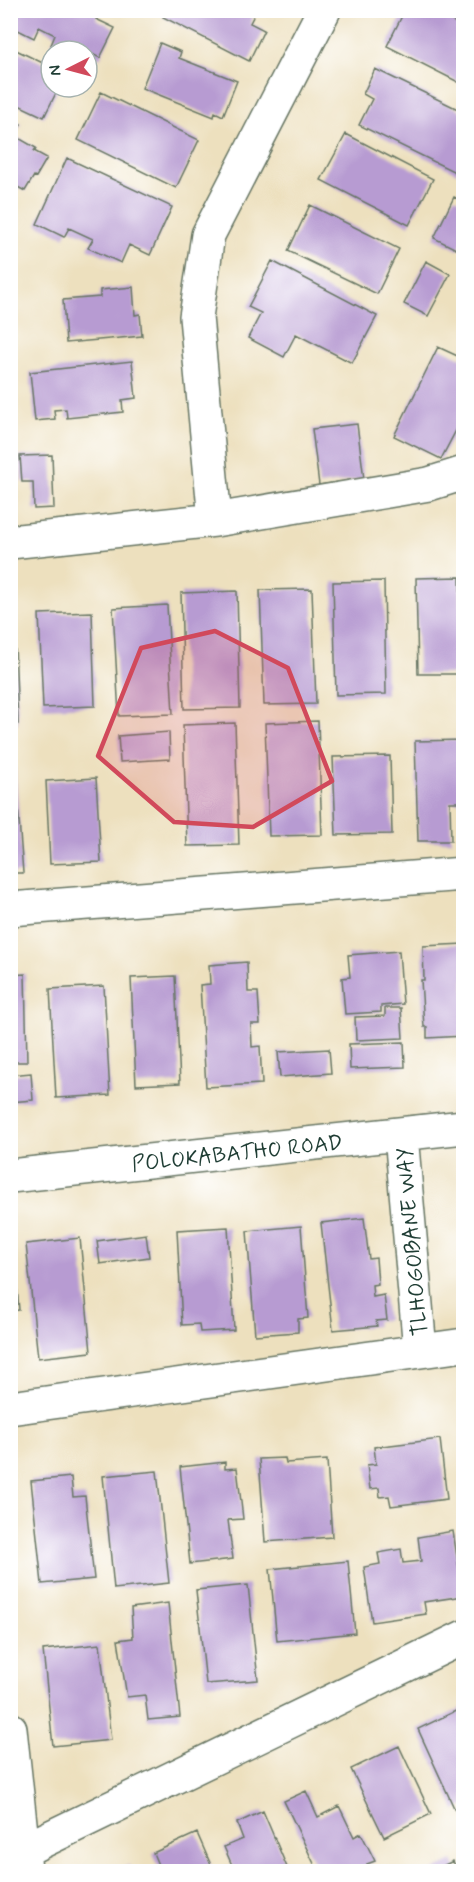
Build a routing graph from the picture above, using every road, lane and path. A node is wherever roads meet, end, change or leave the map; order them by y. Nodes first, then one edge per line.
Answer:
1 (324, 10) edge
2 (464, 473) edge
3 (215, 520) junction
4 (10, 542) edge
5 (464, 874) edge
6 (10, 909) edge
7 (464, 1127) edge
8 (401, 1135) junction
9 (10, 1176) edge
10 (464, 1345) edge
11 (420, 1350) junction
12 (10, 1408) edge
13 (464, 1636) edge
14 (10, 1729) edge
15 (25, 1861) edge

1 - 3 street
2 - 3 street
3 - 4 street
5 - 6 street
7 - 8 street, POLOKABATHO ROAD
8 - 9 street, POLOKABATHO ROAD
8 - 11 street, TLHOGOBANE WAY
10 - 11 street
11 - 12 street
13 - 15 street
14 - 15 street

